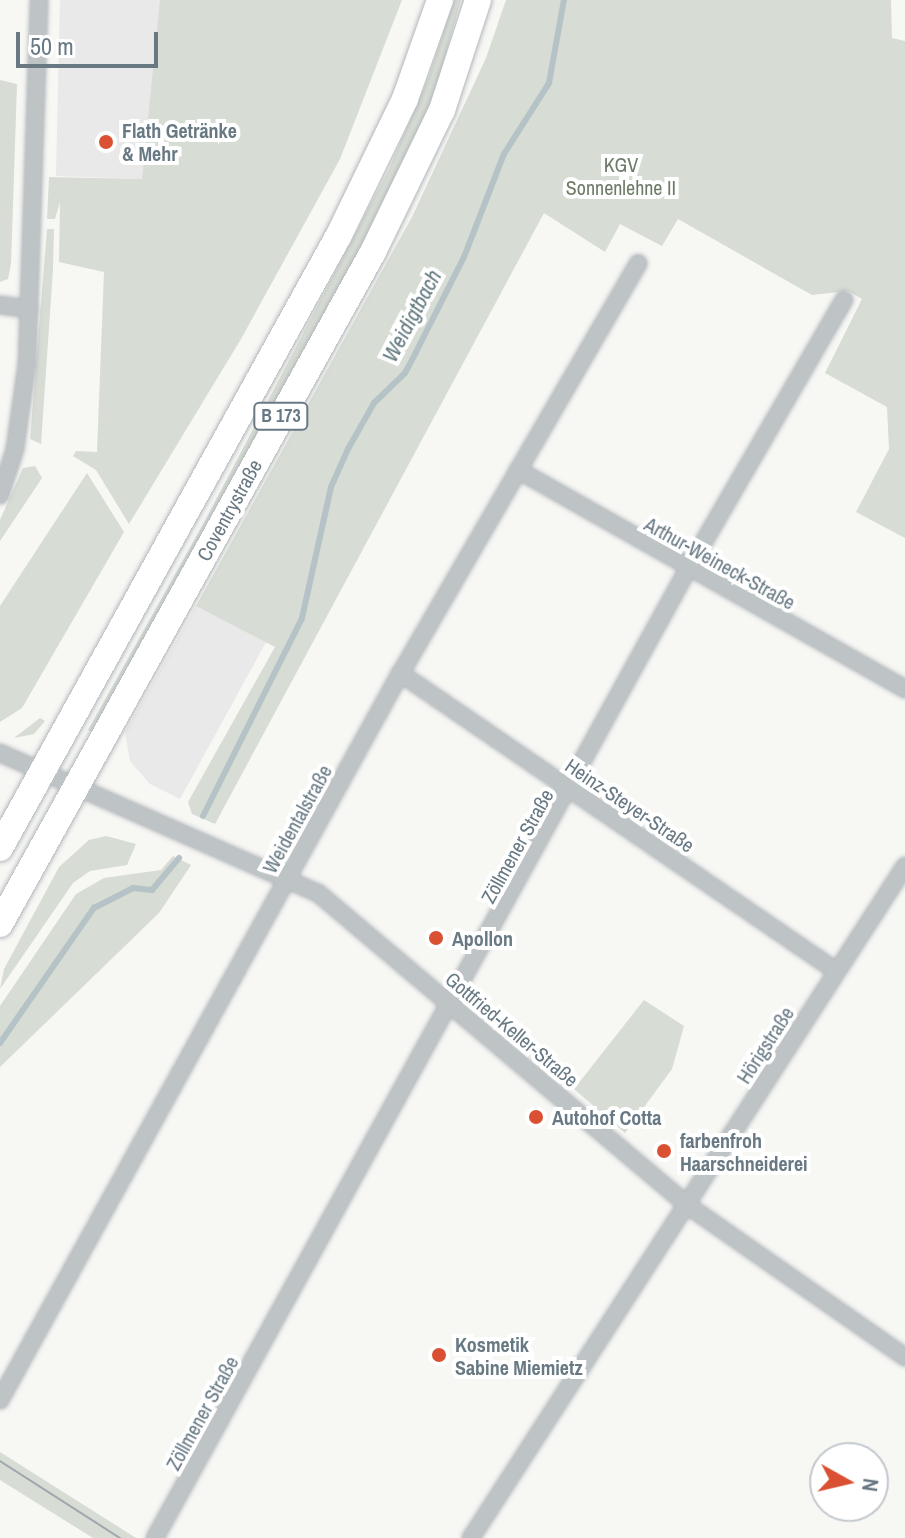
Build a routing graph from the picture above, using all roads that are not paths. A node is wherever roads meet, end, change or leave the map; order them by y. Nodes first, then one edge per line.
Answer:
1 (39, 0) edge
2 (440, 0) edge
3 (478, 0) edge
4 (638, 263) dead end
5 (844, 300) dead end
6 (0, 305) edge
7 (30, 309) junction
8 (518, 470) junction
9 (0, 495) edge
10 (688, 569) junction
11 (400, 673) junction
12 (905, 689) edge
13 (0, 753) edge
14 (42, 771) junction
15 (77, 786) junction
16 (571, 789) junction
17 (0, 848) edge
18 (905, 866) edge
19 (288, 876) junction
20 (0, 924) edge
21 (836, 971) junction
22 (452, 1004) junction
23 (687, 1205) junction
24 (905, 1357) edge
25 (0, 1400) edge
26 (155, 1538) edge
27 (471, 1538) edge

1 - 7 street
2 - 14 main road, Coventrystraße / B 173
3 - 15 main road, Coventrystraße / B 173
4 - 8 street, Weidentalstraße
5 - 10 street, Zöllmener Straße
6 - 7 street
7 - 9 street
8 - 10 street, Arthur-Weineck-Straße
8 - 11 street, Weidentalstraße
10 - 12 street, Arthur-Weineck-Straße
10 - 16 street, Zöllmener Straße
11 - 16 street, Heinz-Steyer-Straße
11 - 19 street, Weidentalstraße
13 - 14 street, Gottfried-Keller-Straße
14 - 15 street, Gottfried-Keller-Straße
14 - 17 main road, Coventrystraße / B 173
15 - 19 street, Gottfried-Keller-Straße
15 - 20 main road, Coventrystraße / B 173
16 - 21 street, Heinz-Steyer-Straße
16 - 22 street, Zöllmener Straße
18 - 21 street, Hörigstraße
19 - 22 street, Gottfried-Keller-Straße
19 - 25 street, Weidentalstraße
21 - 23 street, Hörigstraße
22 - 23 street, Gottfried-Keller-Straße
22 - 26 street, Zöllmener Straße
23 - 24 street, Gottfried-Keller-Straße
23 - 27 street, Hörigstraße

